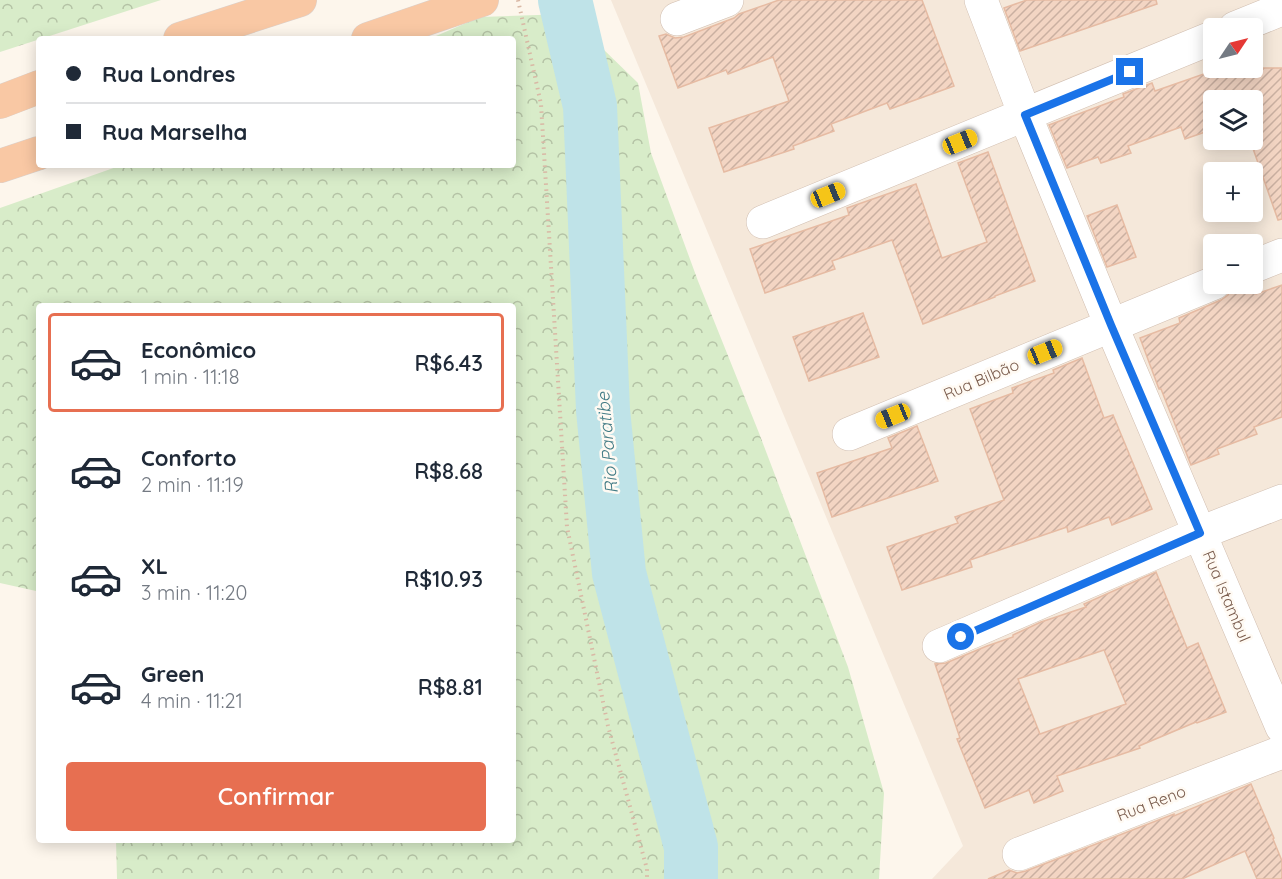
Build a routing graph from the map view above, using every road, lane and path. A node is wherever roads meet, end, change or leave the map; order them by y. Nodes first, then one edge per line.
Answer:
1 (300, 0) edge
2 (482, 0) edge
3 (518, 0) edge
4 (727, 0) edge
5 (981, 0) edge
6 (1282, 9) edge
7 (1260, 18) edge
8 (677, 19) dead end
9 (189, 36) edge
10 (377, 36) edge
11 (1203, 42) edge
12 (36, 88) edge
13 (0, 102) edge
14 (1025, 115) junction
15 (36, 154) edge
16 (0, 166) edge
17 (763, 222) dead end
18 (1282, 255) edge
19 (1263, 263) edge
20 (1203, 287) edge
21 (1111, 325) junction
22 (849, 434) dead end
23 (1282, 501) edge
24 (1200, 533) junction
25 (939, 646) dead end
26 (1282, 727) edge
27 (1282, 752) edge
28 (1019, 855) dead end
29 (647, 879) edge

1 - 9 highway
2 - 10 highway
3 - 29 path
4 - 8 street
5 - 14 street, Rua Istambul
6 - 7 street
11 - 14 street
12 - 13 highway
14 - 17 street
14 - 21 street, Rua Istambul
15 - 16 highway
18 - 19 street
20 - 21 street, Rua Bilbão
21 - 22 street, Rua Bilbão
21 - 24 street, Rua Istambul
23 - 24 street
24 - 25 street
24 - 26 street, Rua Istambul
27 - 28 street, Rua Reno

